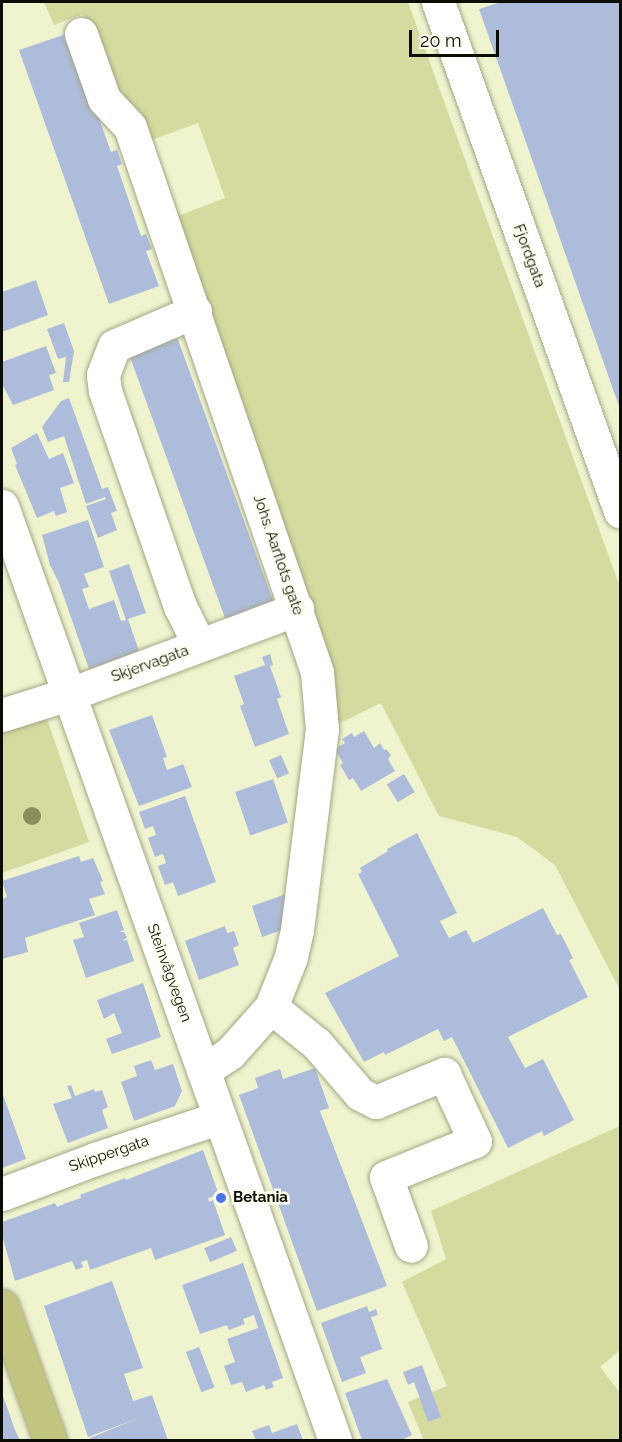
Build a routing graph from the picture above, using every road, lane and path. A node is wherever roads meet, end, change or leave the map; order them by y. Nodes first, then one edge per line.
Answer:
1 (438, 2) edge
2 (81, 34) dead end
3 (195, 311) junction
4 (2, 506) edge
5 (621, 511) edge
6 (297, 609) junction
7 (199, 645) junction
8 (74, 692) junction
9 (2, 715) edge
10 (271, 1007) junction
11 (203, 1071) junction
12 (218, 1118) junction
13 (2, 1194) edge
14 (411, 1246) dead end
15 (2, 1306) edge
16 (50, 1440) edge
17 (335, 1440) edge

1 - 5 street, Fjordgata
2 - 3 street, Johs. Aarflots gate
3 - 6 street, Johs. Aarflots gate
3 - 7 street
4 - 8 street, Steinvågvegen
6 - 7 street, Skjervagata
6 - 10 street, Johs. Aarflots gate
7 - 8 street, Skjervagata
8 - 9 street, Skjervagata
8 - 11 street, Steinvågvegen
10 - 11 street, Johs. Aarflots gate
10 - 14 street
11 - 12 street, Steinvågvegen
12 - 13 street, Skippergata
12 - 17 street, Steinvågvegen
15 - 16 main road

